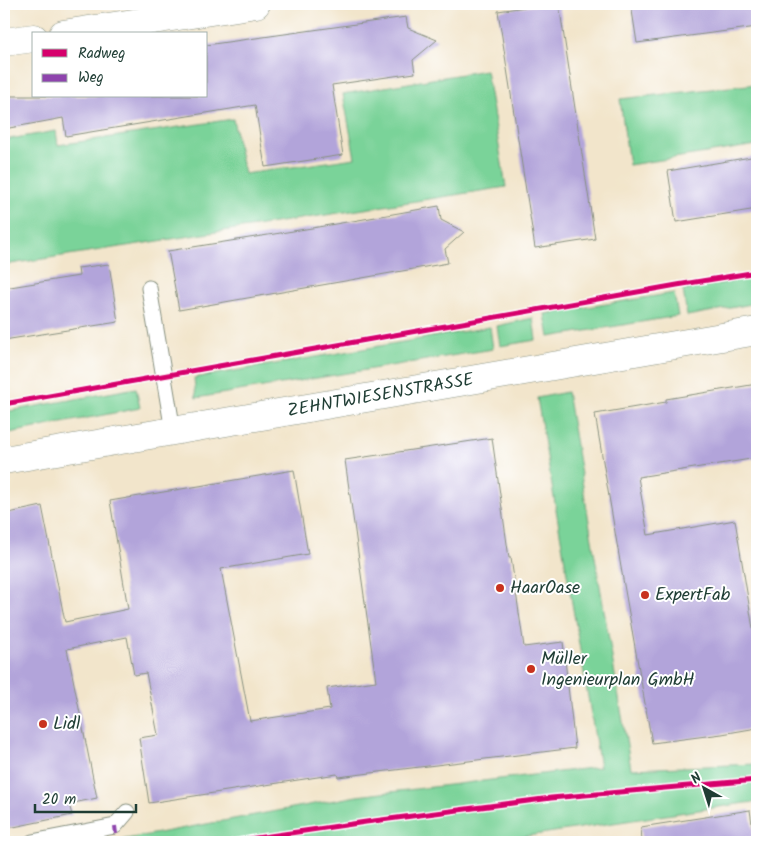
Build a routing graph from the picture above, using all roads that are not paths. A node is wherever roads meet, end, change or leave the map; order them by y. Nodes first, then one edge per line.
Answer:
1 (256, 4) edge
2 (76, 32) edge
3 (32, 38) edge
4 (4, 42) edge
5 (149, 288) dead end
6 (757, 330) edge
7 (173, 431) junction
8 (4, 460) edge
9 (127, 812) dead end
10 (32, 842) edge

1 - 2 street
3 - 4 street
5 - 7 lane
6 - 7 street, ZEHNTWIESENSTRASSE
7 - 8 street, ZEHNTWIESENSTRASSE
9 - 10 lane

